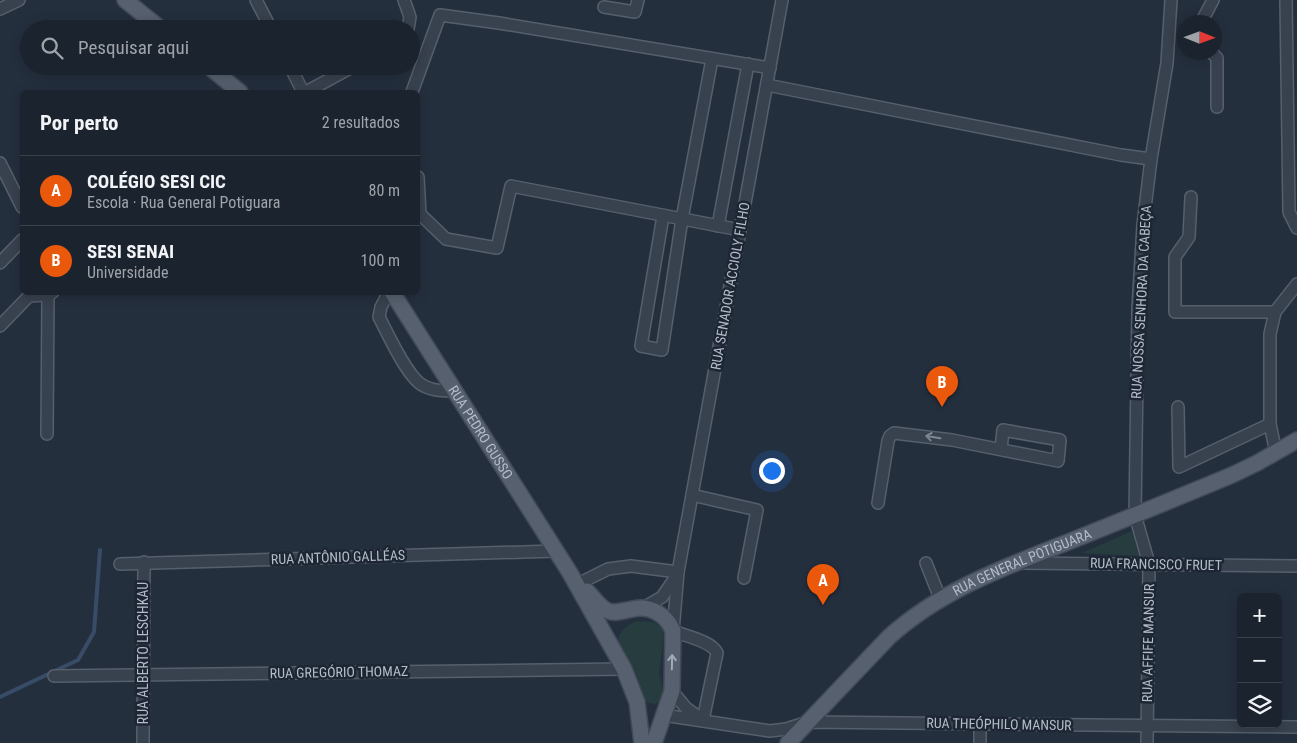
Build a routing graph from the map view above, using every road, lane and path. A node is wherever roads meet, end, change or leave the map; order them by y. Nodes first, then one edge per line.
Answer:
1 (19, 0) edge
2 (125, 0) edge
3 (256, 0) edge
4 (404, 0) edge
5 (638, 0) edge
6 (782, 0) edge
7 (1171, 0) edge
8 (1213, 0) edge
9 (1286, 0) edge
10 (604, 6) dead end
11 (0, 10) edge
12 (1205, 15) edge
13 (150, 20) edge
14 (266, 20) edge
15 (409, 20) edge
16 (712, 59) junction
17 (1217, 60) edge
18 (748, 64) junction
19 (770, 68) junction
20 (420, 70) edge
21 (219, 75) edge
22 (295, 75) edge
23 (337, 75) edge
24 (418, 75) edge
25 (767, 85) junction
26 (238, 90) edge
27 (304, 90) edge
28 (309, 90) edge
29 (413, 90) edge
30 (1217, 107) dead end
31 (1151, 159) junction
32 (0, 164) edge
33 (1191, 197) dead end
34 (20, 204) edge
35 (420, 214) edge
36 (663, 216) junction
37 (682, 220) junction
38 (718, 226) junction
39 (1297, 228) edge
40 (740, 230) junction
41 (20, 242) edge
42 (0, 263) edge
43 (1297, 284) edge
44 (40, 295) edge
45 (51, 295) edge
46 (389, 295) edge
47 (393, 295) edge
48 (1274, 312) junction
49 (0, 326) edge
50 (455, 392) junction
51 (1178, 407) dead end
52 (1270, 424) junction
53 (47, 434) dead end
54 (1297, 440) edge
55 (1001, 450) junction
56 (1276, 453) junction
57 (692, 495) junction
58 (878, 503) dead end
59 (1135, 515) junction
60 (556, 551) junction
61 (144, 562) junction
62 (926, 563) dead end
63 (1016, 563) junction
64 (120, 564) dead end
65 (1149, 564) junction
66 (1297, 566) edge
67 (678, 572) junction
68 (575, 578) junction
69 (744, 578) dead end
70 (940, 598) junction
71 (643, 608) junction
72 (624, 611) junction
73 (673, 631) junction
74 (605, 635) junction
75 (624, 668) junction
76 (144, 674) junction
77 (54, 676) dead end
78 (672, 691) junction
79 (638, 712) junction
80 (664, 715) junction
81 (703, 720) junction
82 (808, 722) junction
83 (980, 724) junction
84 (1147, 726) junction
85 (1297, 727) edge
86 (143, 743) edge
87 (642, 743) edge
88 (654, 743) edge
89 (788, 743) edge
90 (980, 743) edge
91 (1147, 743) edge

1 - 11 street
2 - 13 main road
3 - 14 street
4 - 15 street
5 - 10 street
6 - 19 street, RUA SENADOR ACCIOLY FILHO
7 - 31 street, RUA NOSSA SENHORA DA CABEÇA
8 - 12 street
9 - 39 street
16 - 18 street
16 - 20 street
16 - 37 street
17 - 30 street
18 - 19 street
18 - 38 street
19 - 25 street, RUA SENADOR ACCIOLY FILHO
21 - 26 main road
22 - 27 street
23 - 28 street
24 - 29 street
25 - 31 street
25 - 40 street, RUA SENADOR ACCIOLY FILHO
31 - 59 street, RUA NOSSA SENHORA DA CABEÇA
32 - 34 street
33 - 48 street
35 - 36 street
36 - 37 street
36 - 37 street
37 - 38 street
38 - 40 street
40 - 57 street, RUA SENADOR ACCIOLY FILHO
41 - 42 street
43 - 48 street
44 - 49 street
45 - 53 street
46 - 50 street
47 - 50 main road, RUA PEDRO GUSSO
48 - 52 street
50 - 60 main road, RUA PEDRO GUSSO
51 - 52 street
52 - 56 street
54 - 56 main road, RUA GENERAL POTIGUARA
55 - 55 street
55 -> 58 street
56 - 59 main road, RUA GENERAL POTIGUARA
57 - 67 street, RUA SENADOR ACCIOLY FILHO
57 - 69 street
59 - 63 main road, RUA GENERAL POTIGUARA
59 - 65 street, RUA AFFIFE MANSUR
60 - 61 street, RUA ANTÔNIO GALLÉAS
60 - 68 main road, RUA PEDRO GUSSO
61 - 64 street, RUA ANTÔNIO GALLÉAS
61 - 76 street, RUA ALBERTO LESCHKAU
62 - 70 street
63 - 65 street, RUA FRANCISCO FRUET
63 - 70 main road, RUA GENERAL POTIGUARA
65 - 66 street, RUA FRANCISCO FRUET
65 - 84 street, RUA AFFIFE MANSUR
67 - 68 street
67 - 71 street, RUA SENADOR ACCIOLY FILHO
67 - 73 street, RUA SENADOR ACCIOLY FILHO
68 - 72 main road, RUA PEDRO GUSSO
68 - 74 main road, RUA PEDRO GUSSO
70 - 82 main road, RUA GENERAL POTIGUARA
71 - 72 main road, RUA PEDRO GUSSO
71 - 73 main road
72 - 74 main road
78 -> 73 main road
73 - 81 street
74 - 75 main road, RUA PEDRO GUSSO
75 - 76 street, RUA GREGÓRIO THOMAZ
75 - 79 main road, RUA PEDRO GUSSO
76 - 77 street, RUA GREGÓRIO THOMAZ
76 - 86 street, RUA ALBERTO LESCHKAU
78 - 80 main road
78 - 81 street, RUA THEÓPHILO MANSUR
79 - 80 main road
79 - 87 main road, RUA PEDRO GUSSO
80 - 81 street, RUA THEÓPHILO MANSUR
80 - 88 main road
81 - 82 street, RUA THEÓPHILO MANSUR
82 - 83 street, RUA THEÓPHILO MANSUR
82 - 89 main road, RUA GENERAL POTIGUARA
83 - 84 street, RUA THEÓPHILO MANSUR
83 - 90 street
84 - 85 street, RUA THEÓPHILO MANSUR
84 - 91 street, RUA AFFIFE MANSUR

